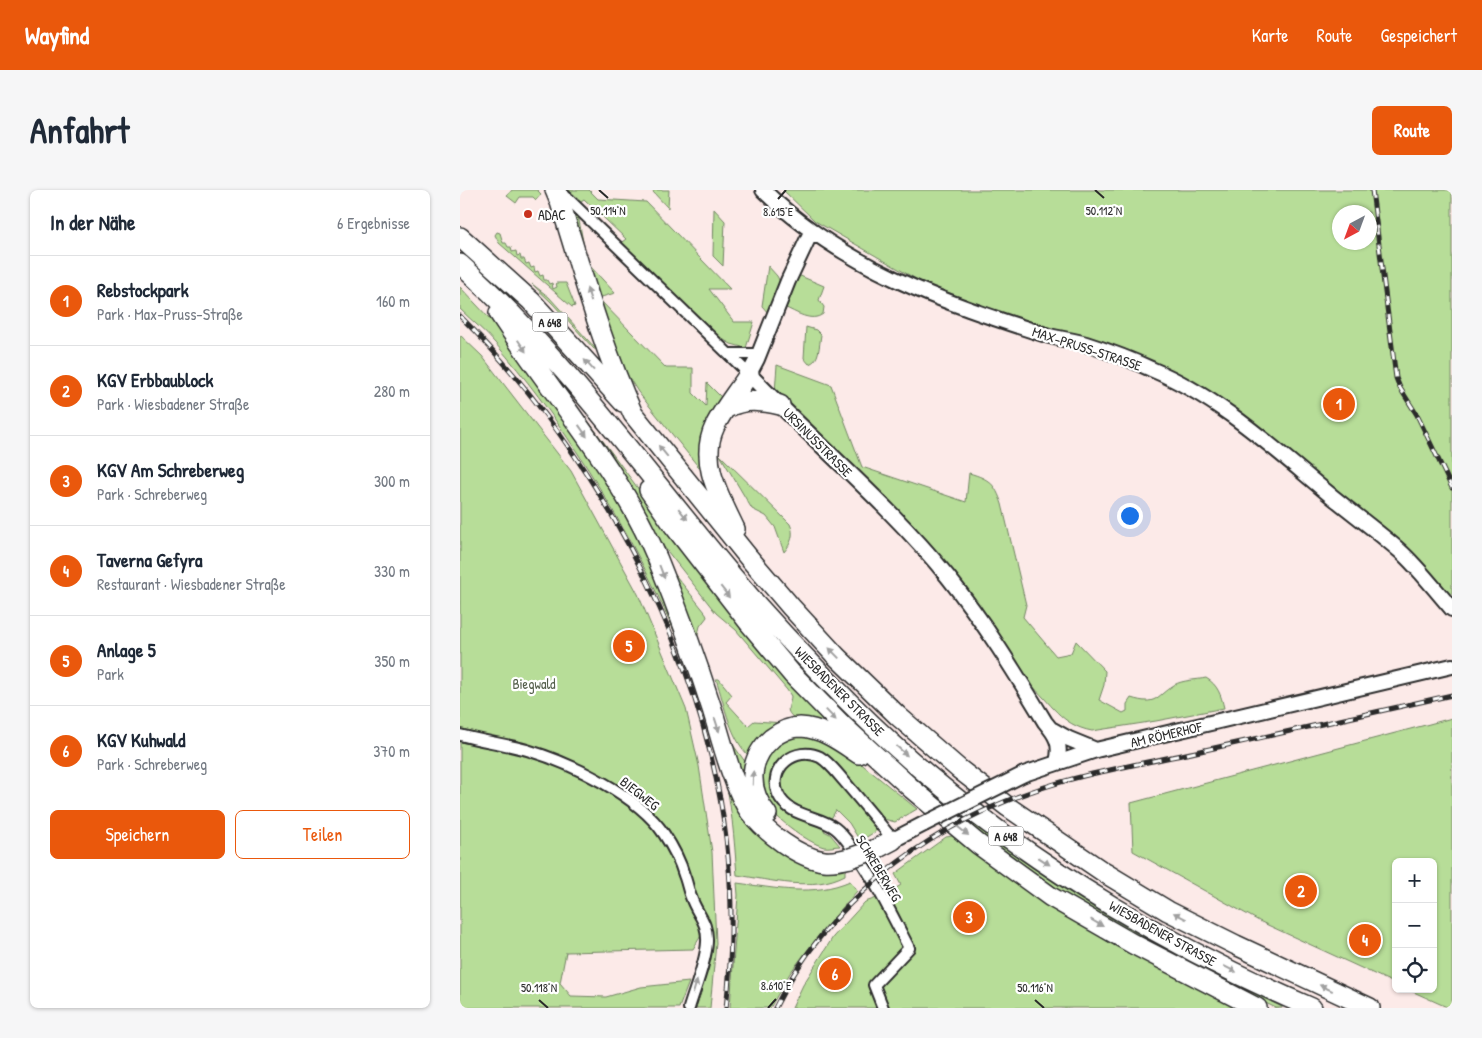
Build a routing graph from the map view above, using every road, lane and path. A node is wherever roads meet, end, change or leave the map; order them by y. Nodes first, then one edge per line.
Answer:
1 (557, 190) edge
2 (763, 190) edge
3 (811, 232) junction
4 (460, 238) edge
5 (460, 264) edge
6 (474, 277) junction
7 (763, 340) junction
8 (743, 361) junction
9 (780, 405) junction
10 (724, 412) junction
11 (634, 414) junction
12 (608, 422) junction
13 (749, 558) junction
14 (1452, 609) edge
15 (1452, 666) edge
16 (1049, 726) junction
17 (460, 735) edge
18 (1096, 750) junction
19 (1057, 762) junction
20 (912, 789) junction
21 (893, 840) junction
22 (850, 858) junction
23 (689, 1008) edge
24 (883, 1008) edge
25 (1257, 1008) edge
26 (1312, 1008) edge
27 (1370, 1008) edge

1 - 8 street, URSINUSSTRASSE
11 -> 1 highway
2 - 3 main road, MAX-PRUSS-STRASSE
3 - 7 main road
3 - 14 main road, MAX-PRUSS-STRASSE
11 -> 4 highway, A 648
5 - 6 highway, WIESBADENER STRASSE / A 648
6 - 12 highway, WIESBADENER STRASSE / A 648
6 -> 22 highway
7 - 8 main road
7 - 8 main road
8 - 9 main road, URSINUSSTRASSE
8 - 10 highway
9 - 10 highway
9 - 16 main road, URSINUSSTRASSE
10 - 13 highway
13 -> 11 highway, A 648
12 -> 20 highway
12 -> 26 highway, WIESBADENER STRASSE / A 648
27 -> 13 highway, WIESBADENER STRASSE / A 648
15 - 18 main road, AM RÖMERHOF
16 - 18 main road
16 - 19 main road, URSINUSSTRASSE
23 -> 17 street, BIEGWEG
18 - 19 main road, AM RÖMERHOF
19 - 21 main road, AM RÖMERHOF, bridge
22 -> 20 highway
20 -> 25 highway
21 - 22 highway, bridge
21 - 24 street, SCHREBERWEG

